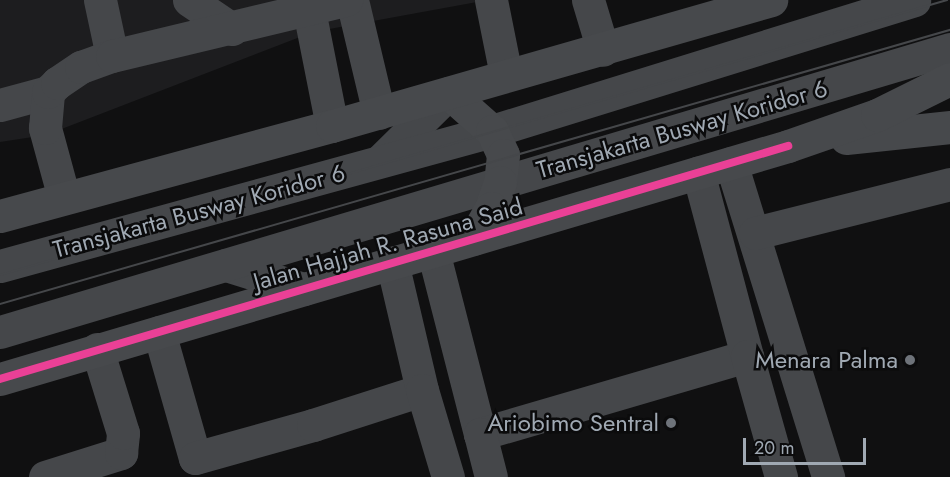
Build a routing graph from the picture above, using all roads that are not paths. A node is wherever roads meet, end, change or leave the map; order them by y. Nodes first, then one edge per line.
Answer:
1 (100, 0) edge
2 (189, 0) edge
3 (346, 0) edge
4 (352, 0) edge
5 (491, 0) edge
6 (588, 0) edge
7 (771, 0) edge
8 (914, 0) edge
9 (309, 10) junction
10 (232, 29) junction
11 (950, 49) edge
12 (603, 50) junction
13 (112, 56) junction
14 (506, 75) junction
15 (950, 79) edge
16 (48, 92) junction
17 (449, 93) junction
18 (0, 105) edge
19 (379, 112) junction
20 (332, 126) junction
21 (950, 127) edge
22 (492, 131) junction
23 (788, 146) junction
24 (379, 162) junction
25 (737, 162) junction
26 (699, 172) junction
27 (500, 182) junction
28 (950, 184) edge
29 (64, 198) junction
30 (0, 216) edge
31 (759, 232) junction
32 (474, 239) junction
33 (433, 251) junction
34 (392, 262) junction
35 (226, 265) junction
36 (0, 266) edge
37 (303, 289) junction
38 (0, 332) edge
39 (159, 332) junction
40 (97, 349) junction
41 (747, 356) junction
42 (0, 379) edge
43 (422, 390) junction
44 (480, 434) junction
45 (197, 467) edge
46 (45, 477) edge
47 (448, 477) edge
48 (491, 477) edge
49 (781, 477) edge
50 (828, 477) edge

1 - 13 lane
2 - 10 lane
3 - 9 lane
4 - 19 lane
5 - 14 lane
6 - 12 lane
7 - 12 main road
8 - 22 lane, Transjakarta Busway Koridor 6
9 - 10 lane
9 - 20 lane
10 - 13 lane
11 - 27 lane, Transjakarta Busway Koridor 6
12 - 14 main road
13 - 16 lane
14 - 17 main road
15 - 23 main road, Jalan Hajjah R. Rasuna Said
16 - 18 lane
16 - 29 lane
17 - 19 main road
17 - 22 main road
17 - 24 lane
19 - 20 main road
20 - 29 main road
21 - 23 main road, Jalan Hajjah R. Rasuna Said
22 - 24 lane, Transjakarta Busway Koridor 6
22 - 27 main road
23 - 25 main road, Jalan Hajjah R. Rasuna Said
24 - 36 lane, Transjakarta Busway Koridor 6
25 - 26 main road, Jalan Hajjah R. Rasuna Said
25 - 31 lane
26 - 32 main road, Jalan Hajjah R. Rasuna Said
26 - 41 lane
27 - 32 main road
27 - 35 lane, Transjakarta Busway Koridor 6
28 - 31 lane
29 - 30 main road
31 - 50 lane
32 - 33 main road, Jalan Hajjah R. Rasuna Said
33 - 34 main road, Jalan Hajjah R. Rasuna Said
33 - 44 lane
34 - 37 main road, Jalan Hajjah R. Rasuna Said
34 - 43 lane
35 - 37 lane
35 - 38 lane, Transjakarta Busway Koridor 6
37 - 39 main road, Jalan Hajjah R. Rasuna Said
39 - 40 main road, Jalan Hajjah R. Rasuna Said
39 - 45 lane
40 - 42 main road, Jalan Hajjah R. Rasuna Said
40 - 46 lane
41 - 44 lane
41 - 49 lane
43 - 45 lane
43 - 47 lane
44 - 48 lane

